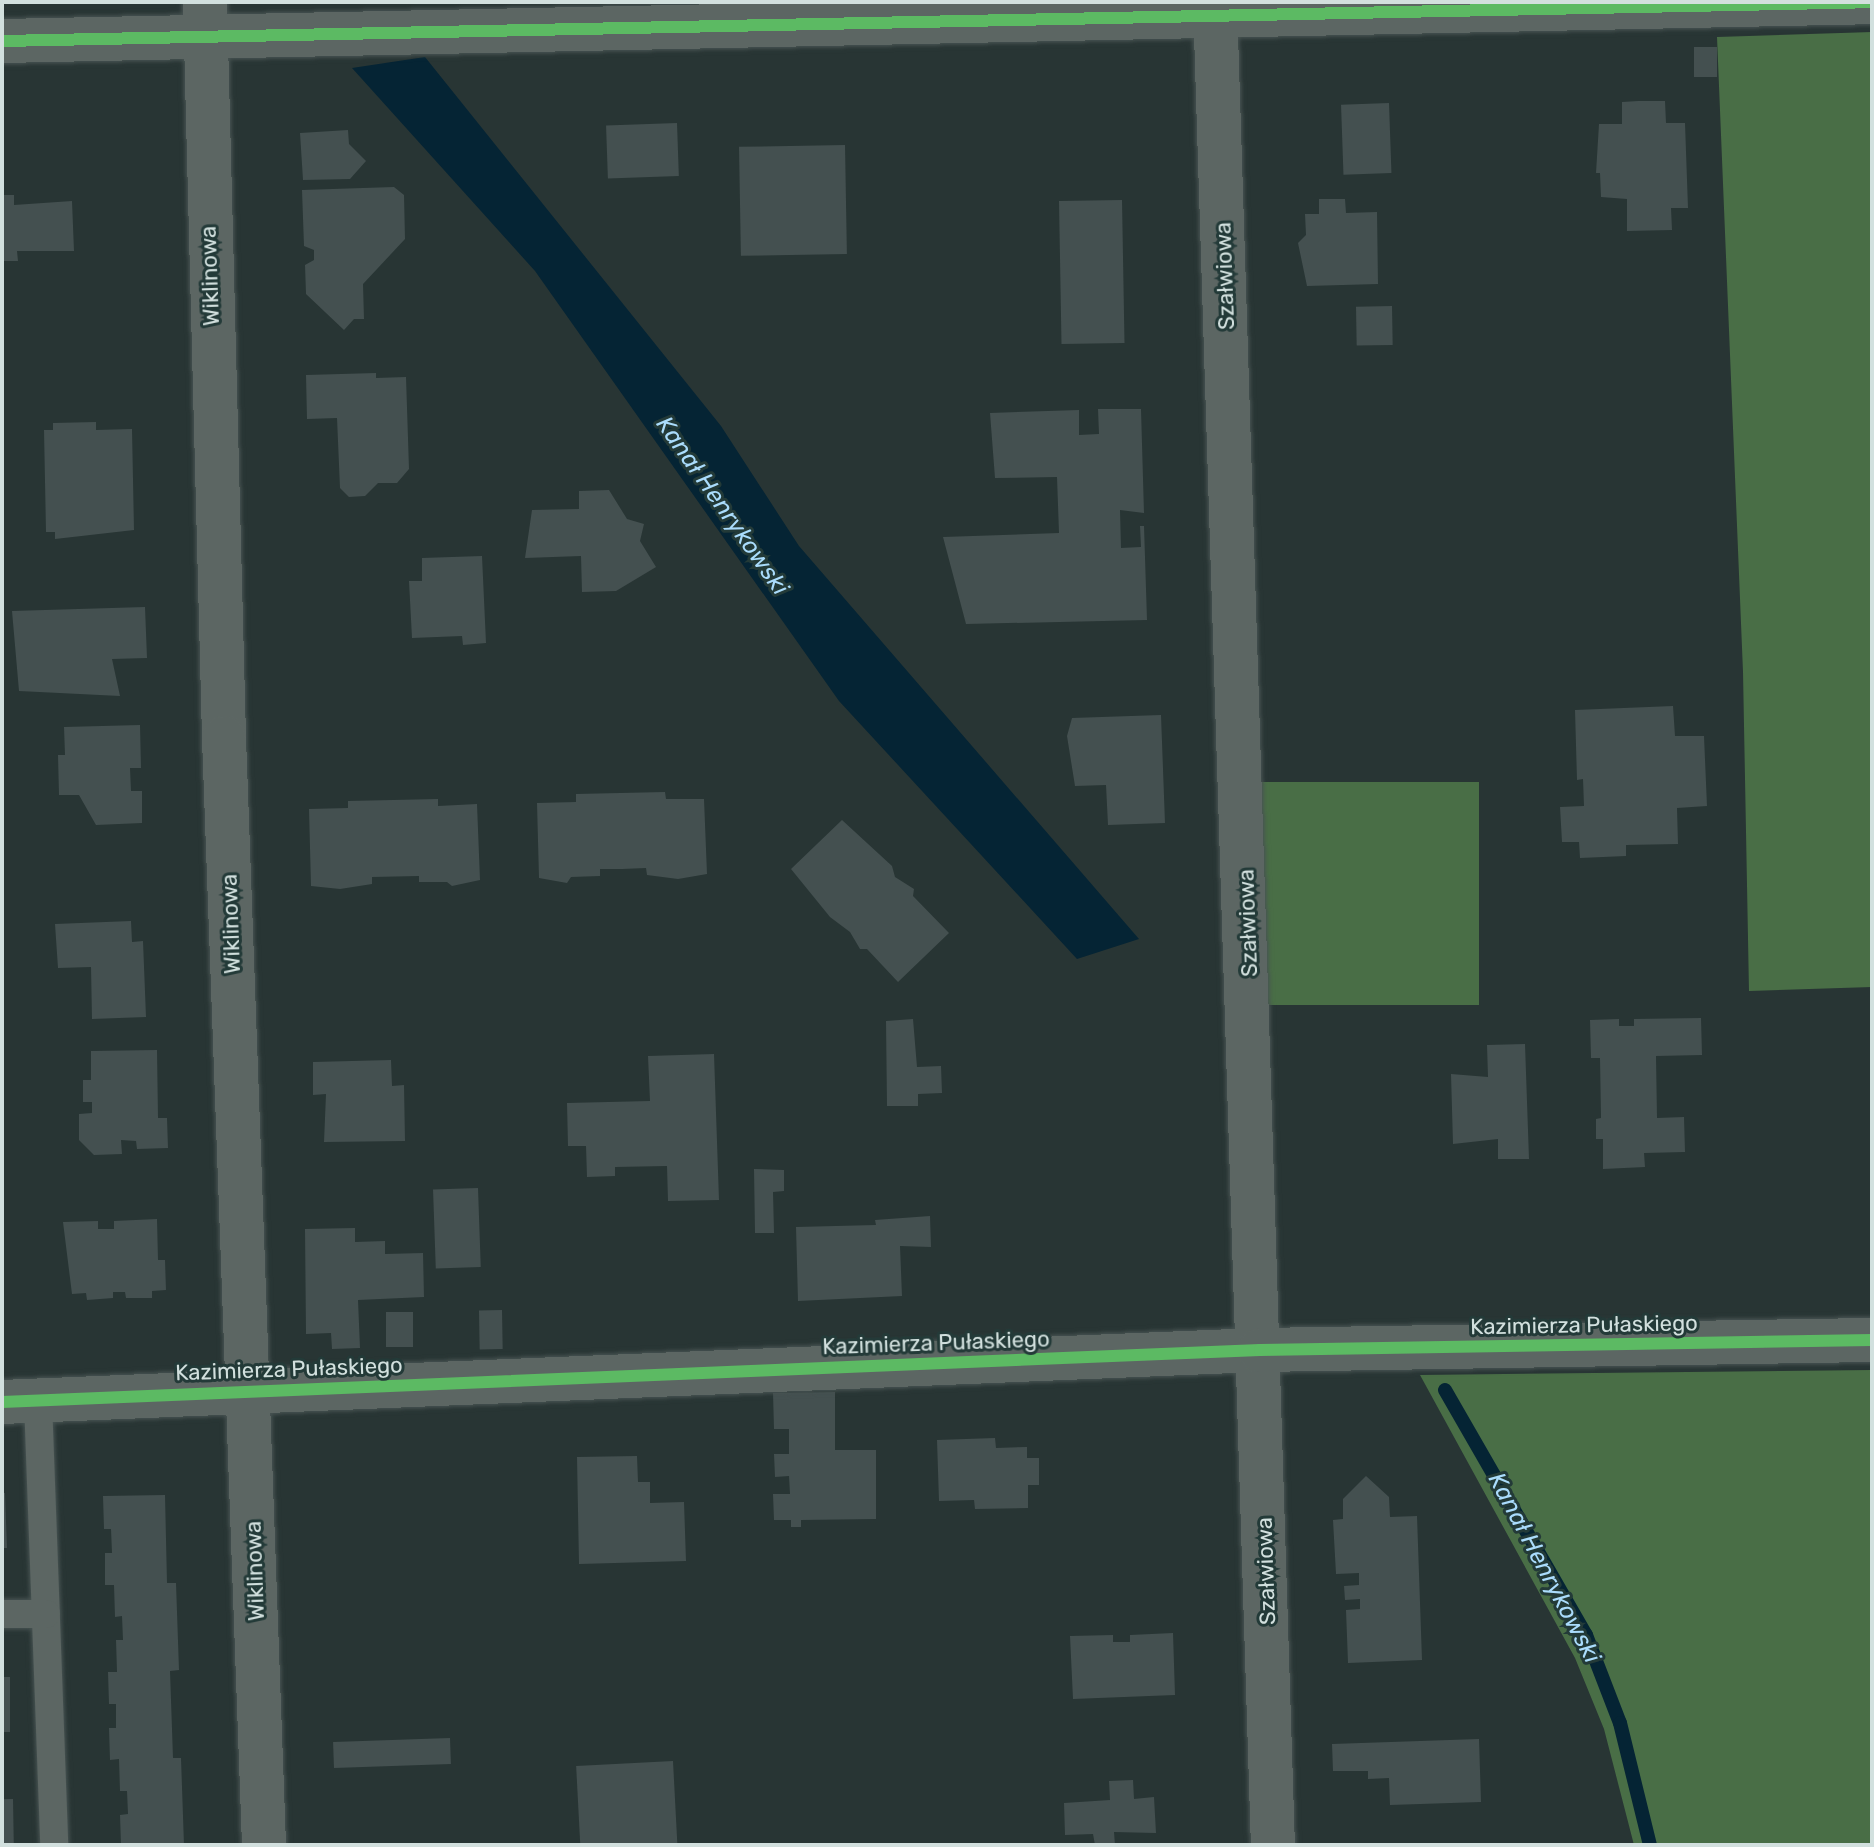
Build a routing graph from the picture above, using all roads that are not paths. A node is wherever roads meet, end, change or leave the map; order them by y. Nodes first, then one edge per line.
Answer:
1 (1872, 2) edge
2 (1216, 8) edge
3 (205, 18) edge
4 (2, 41) edge
5 (1872, 1340) edge
6 (1260, 1350) junction
7 (248, 1392) junction
8 (20, 1402) edge
9 (2, 1614) edge
10 (46, 1614) junction
11 (54, 1845) edge
12 (264, 1845) edge
13 (1273, 1845) edge

1 - 2 street
2 - 3 street
2 - 6 street, Szałwiowa
3 - 4 street
3 - 7 street, Wiklinowa
5 - 6 street, Kazimierza Pułaskiego
6 - 7 street, Kazimierza Pułaskiego
6 - 13 street, Szałwiowa
7 - 8 street, Kazimierza Pułaskiego
7 - 12 street, Wiklinowa
8 - 10 lane
9 - 10 lane
10 - 11 lane

